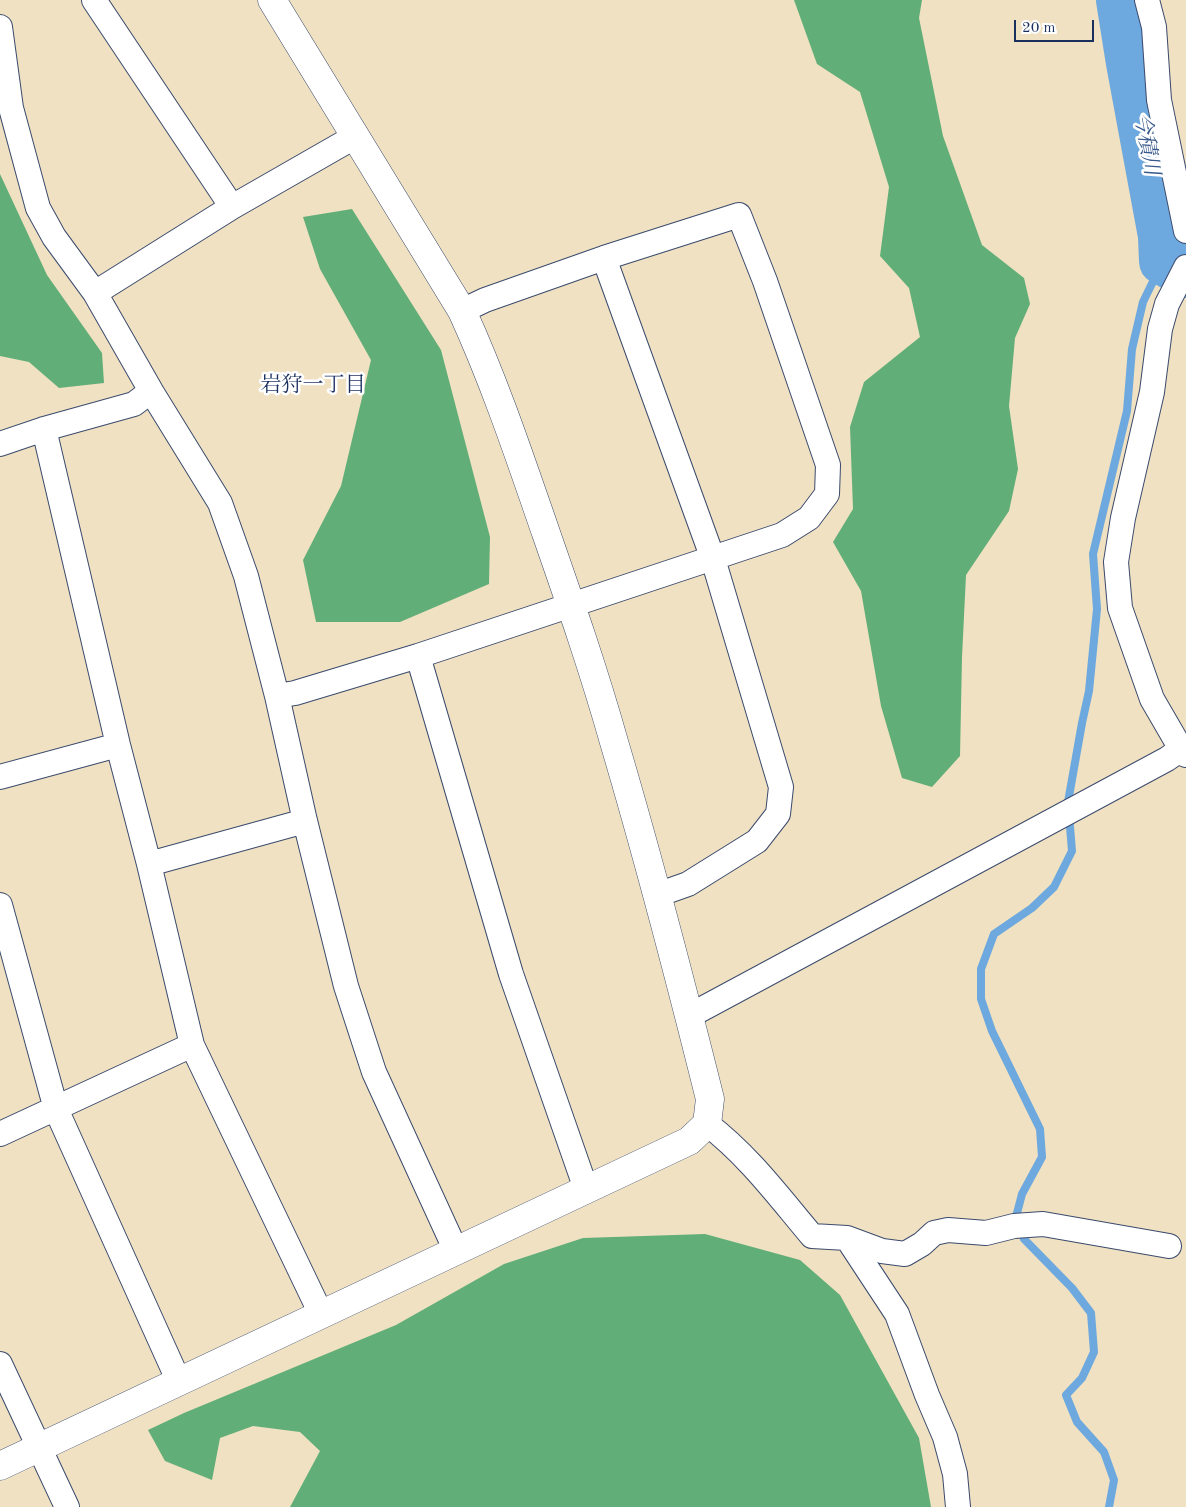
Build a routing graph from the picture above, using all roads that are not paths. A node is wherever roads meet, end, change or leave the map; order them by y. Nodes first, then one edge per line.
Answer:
1 (94, 0) edge
2 (272, 0) edge
3 (1147, 0) edge
4 (0, 27) edge
5 (356, 136) junction
6 (232, 208) junction
7 (1186, 231) edge
8 (604, 258) junction
9 (1184, 277) edge
10 (95, 293) junction
11 (462, 311) junction
12 (151, 391) junction
13 (44, 430) junction
14 (0, 444) edge
15 (713, 559) junction
16 (571, 606) junction
17 (418, 656) junction
18 (277, 696) junction
19 (118, 745) junction
20 (1183, 752) edge
21 (0, 777) edge
22 (305, 822) junction
23 (149, 864) junction
24 (657, 895) junction
25 (0, 905) edge
26 (689, 1016) junction
27 (192, 1045) junction
28 (56, 1109) junction
29 (707, 1124) junction
30 (0, 1134) edge
31 (586, 1189) junction
32 (847, 1238) junction
33 (1169, 1246) dead end
34 (456, 1251) junction
35 (321, 1314) junction
36 (0, 1364) edge
37 (179, 1382) junction
38 (40, 1448) junction
39 (0, 1466) edge
40 (68, 1507) edge
41 (958, 1507) edge

1 - 6 street
2 - 5 street
3 - 7 street
4 - 10 street
5 - 6 street
5 - 11 street
6 - 10 street
8 - 11 street
8 - 15 street
8 - 15 street
9 - 20 street
10 - 12 street
11 - 16 street
12 - 13 street
12 - 18 street
13 - 14 street
13 - 19 street
15 - 16 street
15 - 24 street
16 - 17 street
16 - 24 street
17 - 18 street
17 - 31 street
18 - 22 street
19 - 21 street
19 - 23 street
20 - 26 street
22 - 23 street
22 - 34 street
23 - 27 street
24 - 26 street
25 - 28 street
26 - 29 street
27 - 28 street
27 - 35 street
28 - 30 street
28 - 37 street
29 - 31 street
29 - 32 street
31 - 34 street
32 - 33 street
32 - 41 street
34 - 35 street
35 - 37 street
36 - 38 street
37 - 38 street
38 - 39 street
38 - 40 street

